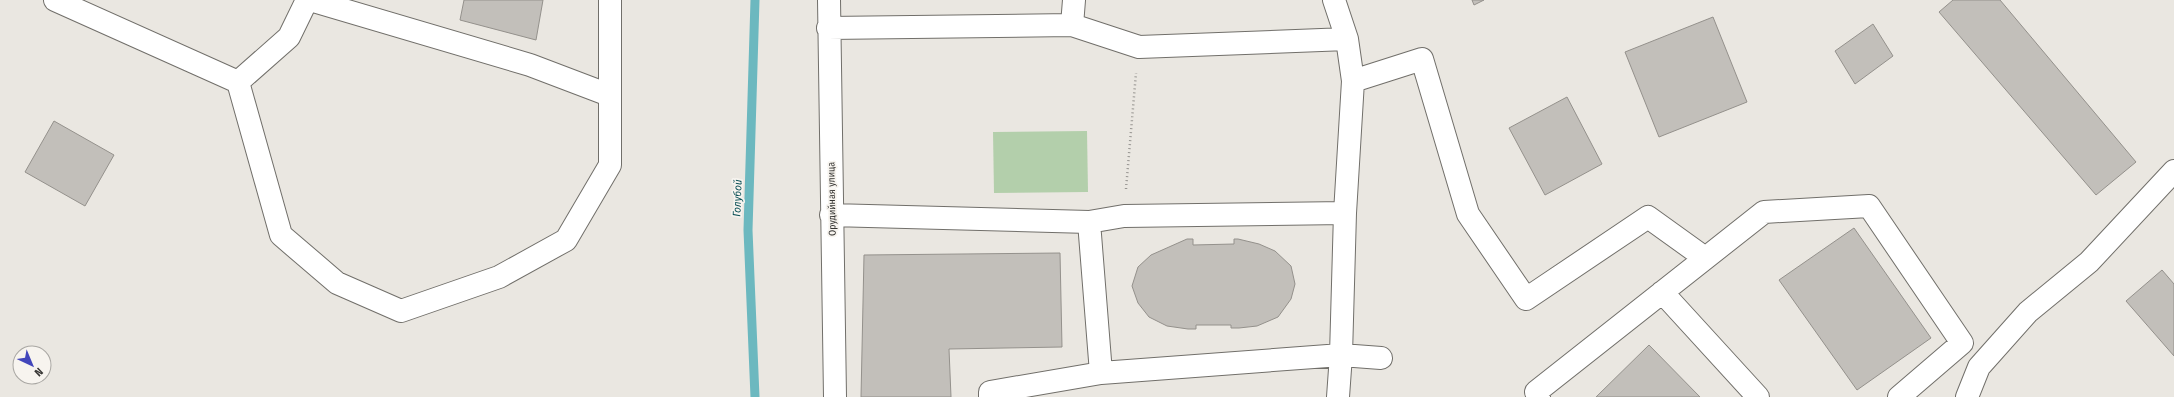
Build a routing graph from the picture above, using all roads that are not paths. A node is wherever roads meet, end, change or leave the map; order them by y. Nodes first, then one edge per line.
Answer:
1 (54, 0) edge
2 (308, 0) edge
3 (610, 0) edge
4 (829, 0) edge
5 (1074, 0) edge
6 (1334, 0) edge
7 (1072, 25) junction
8 (828, 28) junction
9 (1347, 39) junction
10 (1353, 81) junction
11 (238, 82) junction
12 (609, 94) junction
13 (2174, 171) edge
14 (1345, 212) junction
15 (831, 215) junction
16 (1089, 222) junction
17 (1704, 258) junction
18 (1662, 292) junction
19 (1341, 355) junction
20 (1381, 358) dead end
21 (1101, 373) junction
22 (835, 397) edge
23 (990, 397) edge
24 (1338, 397) edge
25 (1539, 397) edge
26 (1758, 397) edge
27 (1899, 397) edge
28 (1967, 397) edge

1 - 11 street
2 - 11 street
2 - 12 street
3 - 12 street
4 - 8 street, Орудийная улица
5 - 7 street
6 - 9 street
7 - 8 street
7 - 9 street
8 - 15 street, Орудийная улица
9 - 10 street
10 - 14 street
10 - 17 street
11 - 12 street
13 - 28 street
14 - 16 street
14 - 19 street
15 - 16 street
15 - 22 street, Орудийная улица
16 - 21 street
17 - 18 street
17 - 27 street
18 - 25 street
18 - 26 street
19 - 20 street
19 - 21 street
19 - 24 street
21 - 23 street

